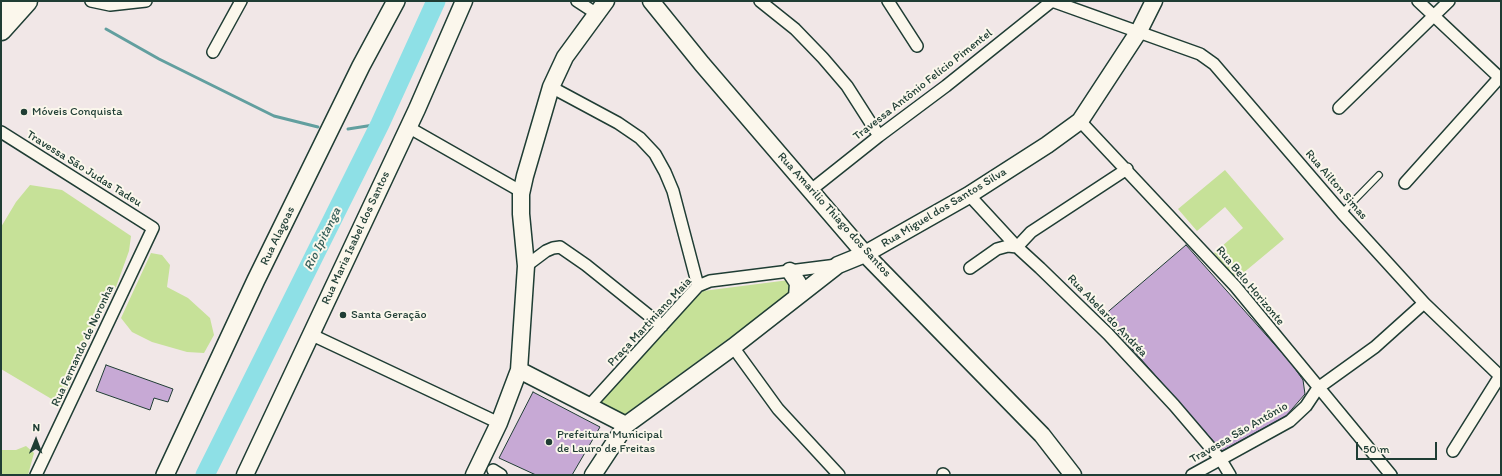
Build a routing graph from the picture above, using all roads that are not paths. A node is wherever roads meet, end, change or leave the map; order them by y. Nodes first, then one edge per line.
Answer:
1 (4, 1) edge
2 (27, 1) edge
3 (91, 1) edge
4 (146, 1) edge
5 (241, 1) edge
6 (396, 1) edge
7 (464, 1) edge
8 (577, 1) edge
9 (651, 1) edge
10 (760, 1) edge
11 (888, 1) edge
12 (1052, 1) edge
13 (1154, 1) edge
14 (1418, 1) edge
15 (1449, 1) edge
16 (1, 4) edge
17 (602, 7) edge
18 (1434, 17) junction
19 (1, 30) edge
20 (1139, 31) junction
21 (917, 46) dead end
22 (212, 52) dead end
23 (1501, 77) edge
24 (552, 87) junction
25 (1339, 108) dead end
26 (1080, 121) junction
27 (408, 127) junction
28 (1, 132) edge
29 (879, 136) junction
30 (1127, 169) junction
31 (1378, 175) dead end
32 (1405, 183) dead end
33 (811, 190) junction
34 (522, 192) junction
35 (969, 195) junction
36 (1342, 213) junction
37 (153, 228) joint
38 (1016, 247) junction
39 (865, 254) junction
40 (838, 265) junction
41 (526, 266) junction
42 (970, 268) dead end
43 (790, 271) junction
44 (698, 286) junction
45 (797, 297) junction
46 (1424, 303) junction
47 (662, 326) junction
48 (310, 334) junction
49 (733, 346) junction
50 (519, 370) junction
51 (1500, 376) edge
52 (1318, 388) junction
53 (590, 406) junction
54 (499, 423) junction
55 (626, 425) junction
56 (1453, 452) dead end
57 (1221, 460) junction
58 (36, 475) edge
59 (165, 475) edge
60 (245, 475) edge
61 (474, 475) edge
62 (592, 475) edge
63 (839, 475) edge
64 (1072, 475) edge
65 (1192, 475) edge
66 (1230, 475) edge
67 (1391, 475) edge

1 - 16 highway
2 - 19 highway
3 - 4 street
5 - 22 street
6 - 59 main road, Rua Alagoas
7 - 27 street, Rua Maria Isabel dos Santos
8 - 17 street
9 - 33 street, Rua Amarilio Thiago dos Santos
10 - 29 street
11 - 21 street
12 - 20 street, Rua Ailton Simas
12 - 29 street, Travessa Antônio Felício Pimentel
13 - 20 street, Rua Miguel dos Santos Silva
14 - 18 street
15 - 18 street
17 - 24 street
18 - 23 street
18 - 25 street
20 - 26 street, Rua Miguel dos Santos Silva
20 - 36 street, Rua Ailton Simas
23 - 32 street
24 - 34 street
24 - 44 street
26 - 30 street, Rua Belo Horizonte
26 - 35 street, Rua Miguel dos Santos Silva
27 - 34 street
27 - 48 street, Rua Maria Isabel dos Santos
28 - 37 street, Travessa São Judas Tadeu
29 - 33 street, Travessa Antônio Felício Pimentel
30 - 38 street
30 - 52 street, Rua Belo Horizonte
31 - 36 lane
33 - 39 street, Rua Amarilio Thiago dos Santos
34 - 41 street
35 - 38 street, Rua Abelardo Andréa
35 - 39 street, Rua Miguel dos Santos Silva
36 - 46 street, Rua Ailton Simas
37 - 58 street, Rua Fernando de Noronha
38 - 42 street
38 - 57 street, Rua Abelardo Andréa
39 - 40 street, Rua Miguel dos Santos Silva
39 - 64 street, Rua Amarilio Thiago dos Santos
40 - 43 street, Praça Martiniano Maia
40 - 45 street, Rua Miguel dos Santos Silva
41 - 47 street
41 - 50 street
43 - 44 street, Praça Martiniano Maia
43 - 45 street
44 - 47 street, Praça Martiniano Maia
45 - 49 street, Rua Miguel dos Santos Silva
46 - 51 street, Rua Ailton Simas
46 - 52 street, Travessa São Antônio
47 - 53 street, Praça Martiniano Maia
48 - 54 street
48 - 60 street, Rua Maria Isabel dos Santos
49 - 55 street, Rua Miguel dos Santos Silva
49 - 63 street
50 - 53 street
50 - 54 street
51 - 56 street
52 - 57 street, Travessa São Antônio
52 - 67 street, Rua Belo Horizonte
53 - 55 street
54 - 61 street
55 - 62 street, Rua Miguel dos Santos Silva
57 - 65 street, Travessa São Antônio
57 - 66 street, Rua Abelardo Andréa

